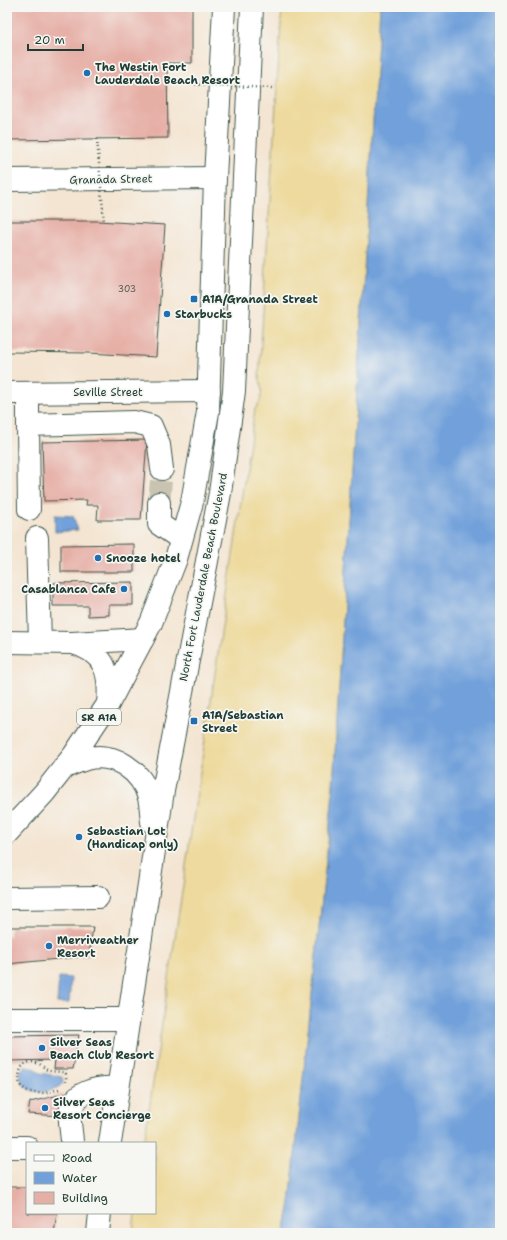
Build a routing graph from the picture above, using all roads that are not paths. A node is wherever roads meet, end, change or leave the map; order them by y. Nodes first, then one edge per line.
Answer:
1 (224, 7) edge
2 (252, 7) edge
3 (215, 178) junction
4 (7, 180) edge
5 (209, 391) junction
6 (7, 393) edge
7 (28, 393) junction
8 (28, 425) junction
9 (162, 469) tunnel mouth
10 (159, 503) tunnel mouth
11 (29, 509) dead end
12 (37, 538) dead end
13 (181, 539) junction
14 (143, 639) junction
15 (7, 642) edge
16 (40, 642) junction
17 (72, 643) junction
18 (108, 704) junction
19 (63, 768) junction
20 (7, 833) edge
21 (155, 843) junction
22 (98, 897) dead end
23 (7, 898) edge
24 (7, 1019) edge
25 (128, 1019) junction
26 (117, 1088) junction
27 (72, 1142) edge
28 (110, 1142) edge
29 (7, 1147) edge
30 (26, 1147) edge
31 (100, 1214) edge
32 (98, 1233) edge

1 - 3 main road, SR A1A
2 - 21 main road, North Fort Lauderdale Beach Boulevard
3 - 4 main road, Granada Street
3 - 5 main road, SR A1A
5 - 7 main road, Seville Street
5 - 13 main road, SR A1A
6 - 7 main road, Seville Street
7 - 8 main road
8 - 9 main road
8 - 11 main road
10 - 13 main road
12 - 16 main road
13 - 14 main road, SR A1A
14 - 17 main road
14 - 18 main road, SR A1A
15 - 16 main road
16 - 17 main road
17 - 18 main road
18 - 19 main road, SR A1A
19 - 20 main road, SR A1A
19 - 21 main road
21 - 25 main road, North Fort Lauderdale Beach Boulevard
22 - 23 main road
24 - 25 main road
25 - 26 main road, North Fort Lauderdale Beach Boulevard
26 - 27 main road
26 - 28 main road, North Fort Lauderdale Beach Boulevard
29 - 30 main road
31 - 32 main road

